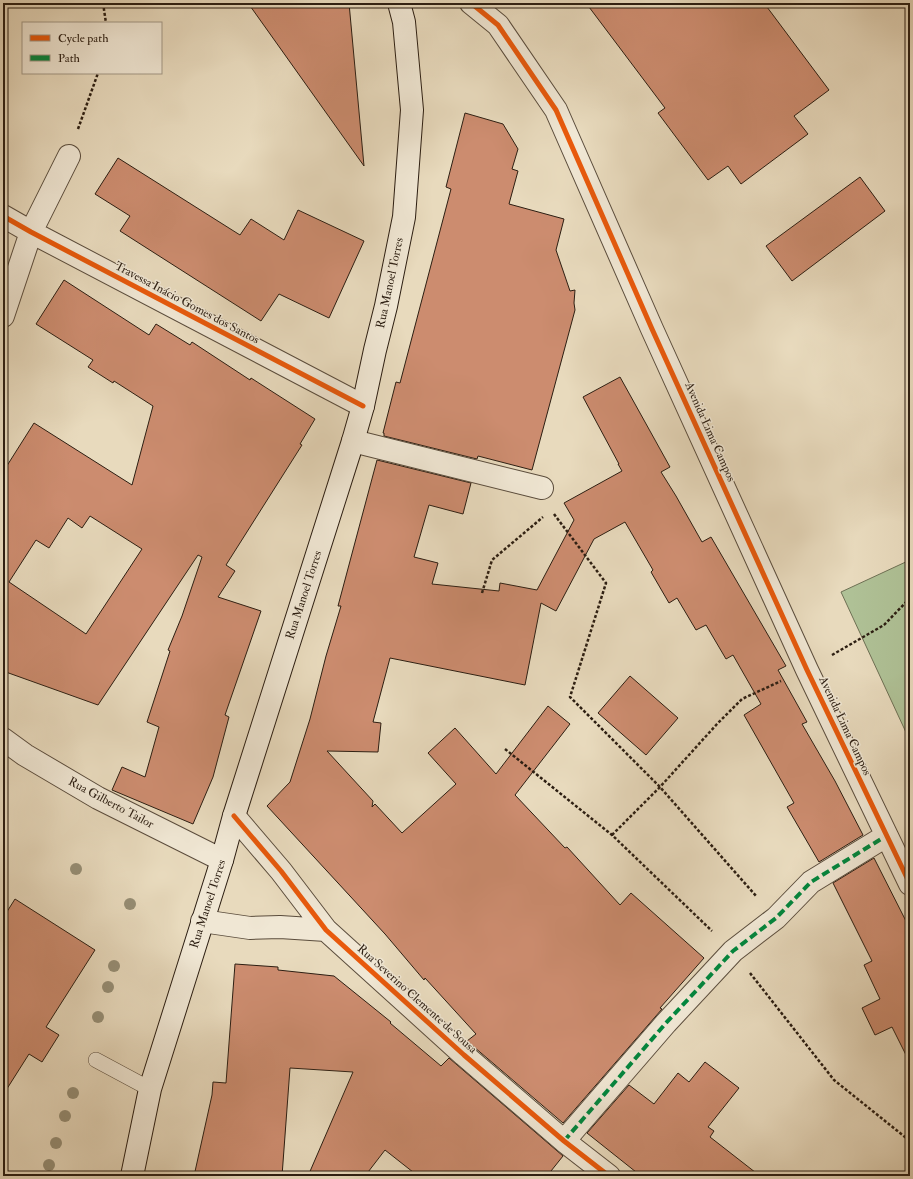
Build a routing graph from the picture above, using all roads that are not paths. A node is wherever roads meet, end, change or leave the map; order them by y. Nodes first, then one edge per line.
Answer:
1 (398, 3) edge
2 (471, 3) edge
3 (69, 156) road end
4 (3, 216) edge
5 (31, 232) junction
6 (3, 316) edge
7 (363, 406) junction
8 (353, 441) junction
9 (542, 488) road end
10 (3, 740) edge
11 (234, 816) junction
12 (886, 836) junction
13 (222, 860) junction
14 (910, 884) edge
15 (202, 921) junction
16 (326, 930) junction
17 (96, 1060) dead end
18 (150, 1089) junction
19 (564, 1142) junction
20 (132, 1176) edge
21 (608, 1176) edge

1 - 7 street, Rua Manoel Torres
2 - 12 street, Avenida Lima Campos
3 - 5 street
4 - 5 street, Travessa Inácio Gomes dos Santos
5 - 6 street
5 - 7 street, Travessa Inácio Gomes dos Santos
7 - 8 street, Rua Manoel Torres
8 - 9 street
8 - 11 street, Rua Manoel Torres
10 - 13 street, Rua Gilberto Tailor
11 - 13 street, Rua Manoel Torres
11 - 16 street, Rua Severino Clemente de Sousa
12 - 14 street, Avenida Lima Campos
12 - 19 street
13 - 15 street, Rua Manoel Torres
15 - 16 street
15 - 18 street, Rua Manoel Torres
16 - 19 street, Rua Severino Clemente de Sousa
17 - 18 lane
18 - 20 street, Rua Manoel Torres
19 - 21 street, Rua Severino Clemente de Sousa

